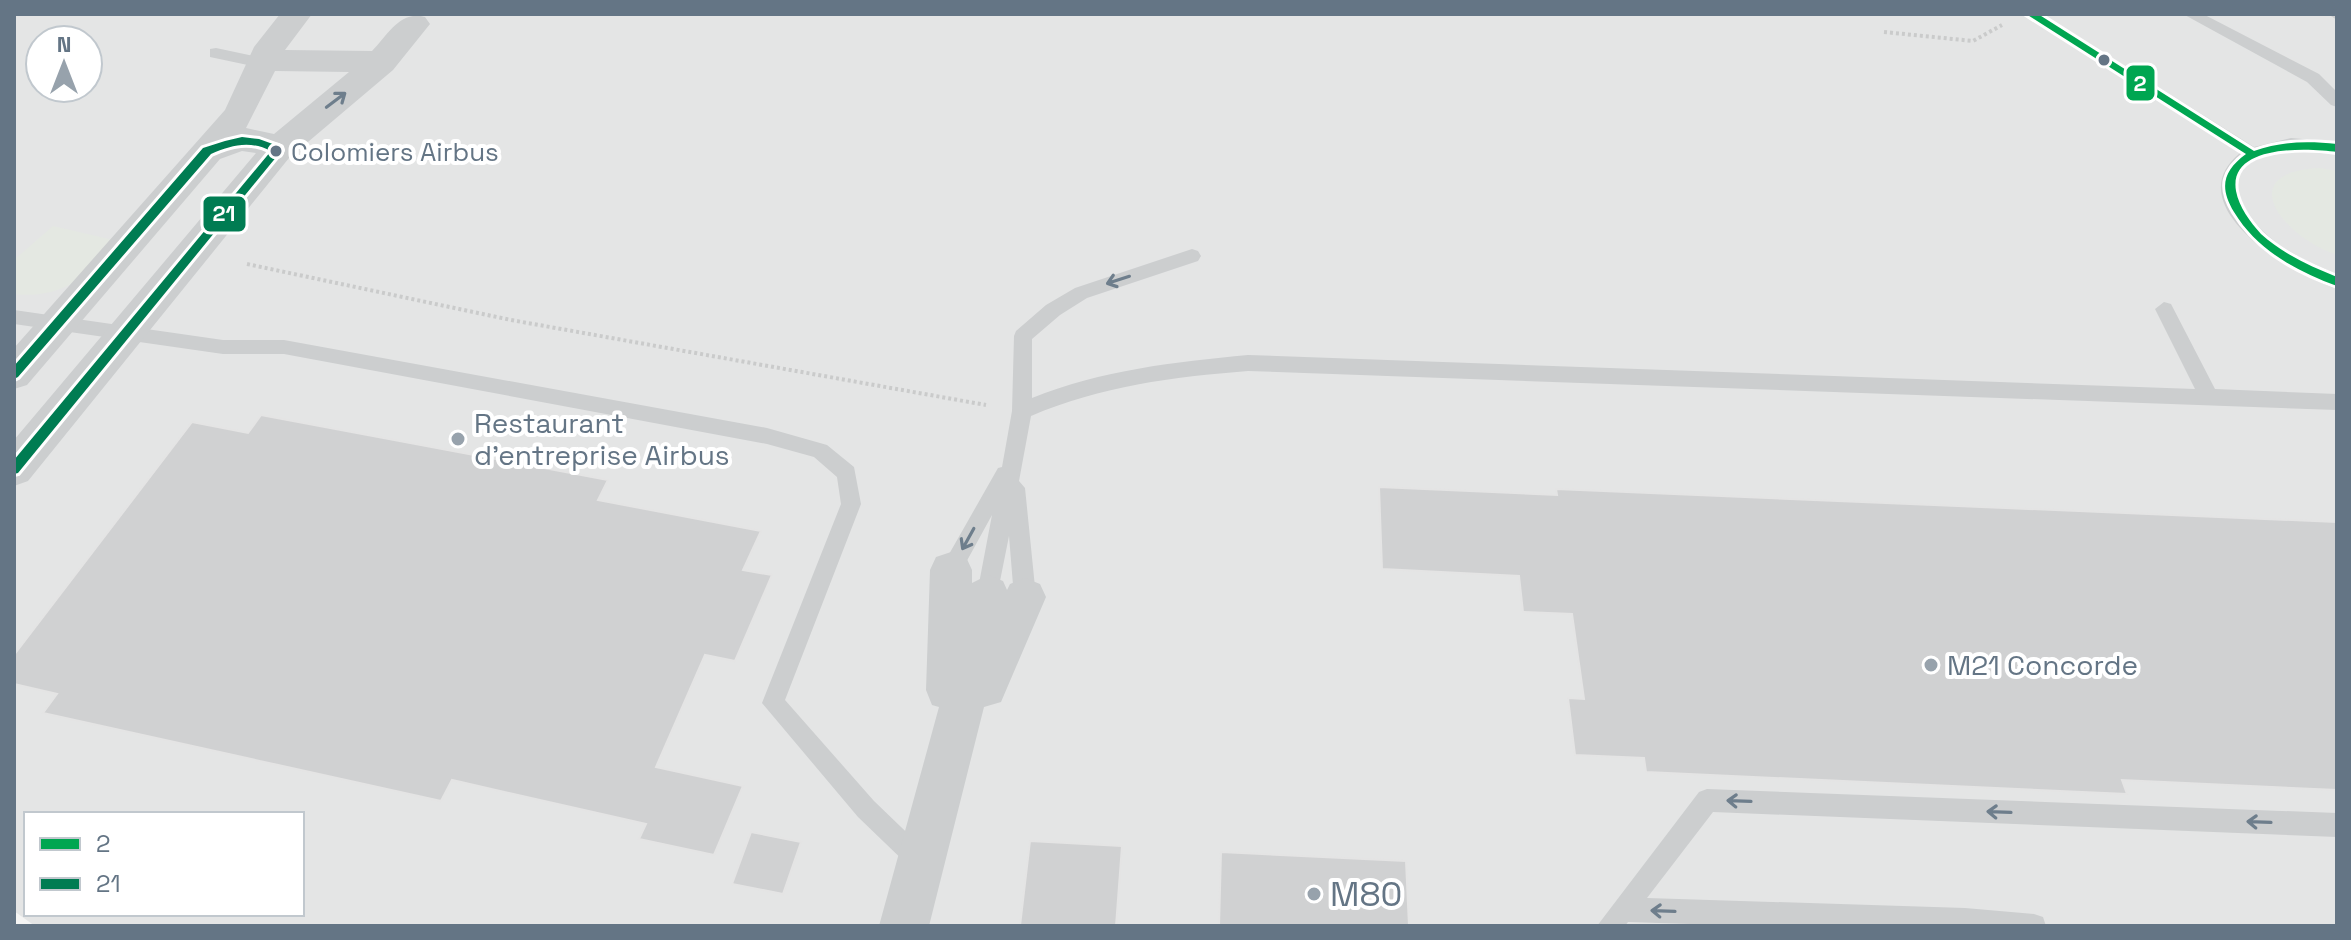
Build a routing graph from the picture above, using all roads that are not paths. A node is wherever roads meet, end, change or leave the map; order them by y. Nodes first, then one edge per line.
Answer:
1 (297, 14) edge
2 (2031, 14) edge
3 (2191, 14) edge
4 (419, 19) edge
5 (216, 53) dead end
6 (262, 62) junction
7 (382, 62) junction
8 (2337, 101) edge
9 (239, 115) junction
10 (307, 123) junction
11 (2337, 148) edge
12 (277, 150) junction
13 (207, 151) junction
14 (2250, 152) junction
15 (1192, 256) dead end
16 (2337, 282) edge
17 (2164, 309) dead end
18 (14, 317) edge
19 (57, 325) junction
20 (124, 335) junction
21 (14, 374) edge
22 (2209, 397) junction
23 (2337, 402) edge
24 (1022, 411) junction
25 (1012, 460) junction
26 (14, 469) edge
27 (951, 570) joint
28 (1007, 596) junction
29 (946, 775) junction
30 (2337, 825) edge
31 (922, 863) junction
32 (1616, 918) edge
33 (1966, 923) edge
34 (904, 926) edge
35 (2034, 926) edge

1 - 6 street
2 - 14 lane
3 - 8 lane
4 - 7 street
5 - 6 lane
6 - 7 street
6 - 9 street
10 -> 7 street
9 - 10 street
9 - 13 street
10 - 12 street
11 - 14 lane
12 - 13 street
12 - 20 street
13 - 19 street
14 - 16 lane
15 -> 24 lane
17 - 22 lane
18 - 19 lane
19 - 20 lane
19 - 21 street
20 - 26 street
20 - 31 lane
22 - 23 lane
22 - 24 lane
24 - 25 lane
25 -> 27 lane
25 - 28 lane
25 - 28 lane
27 - 29 street
28 - 29 street
29 - 31 street
30 -> 32 lane
31 - 34 street
33 -> 32 lane
33 - 35 lane

